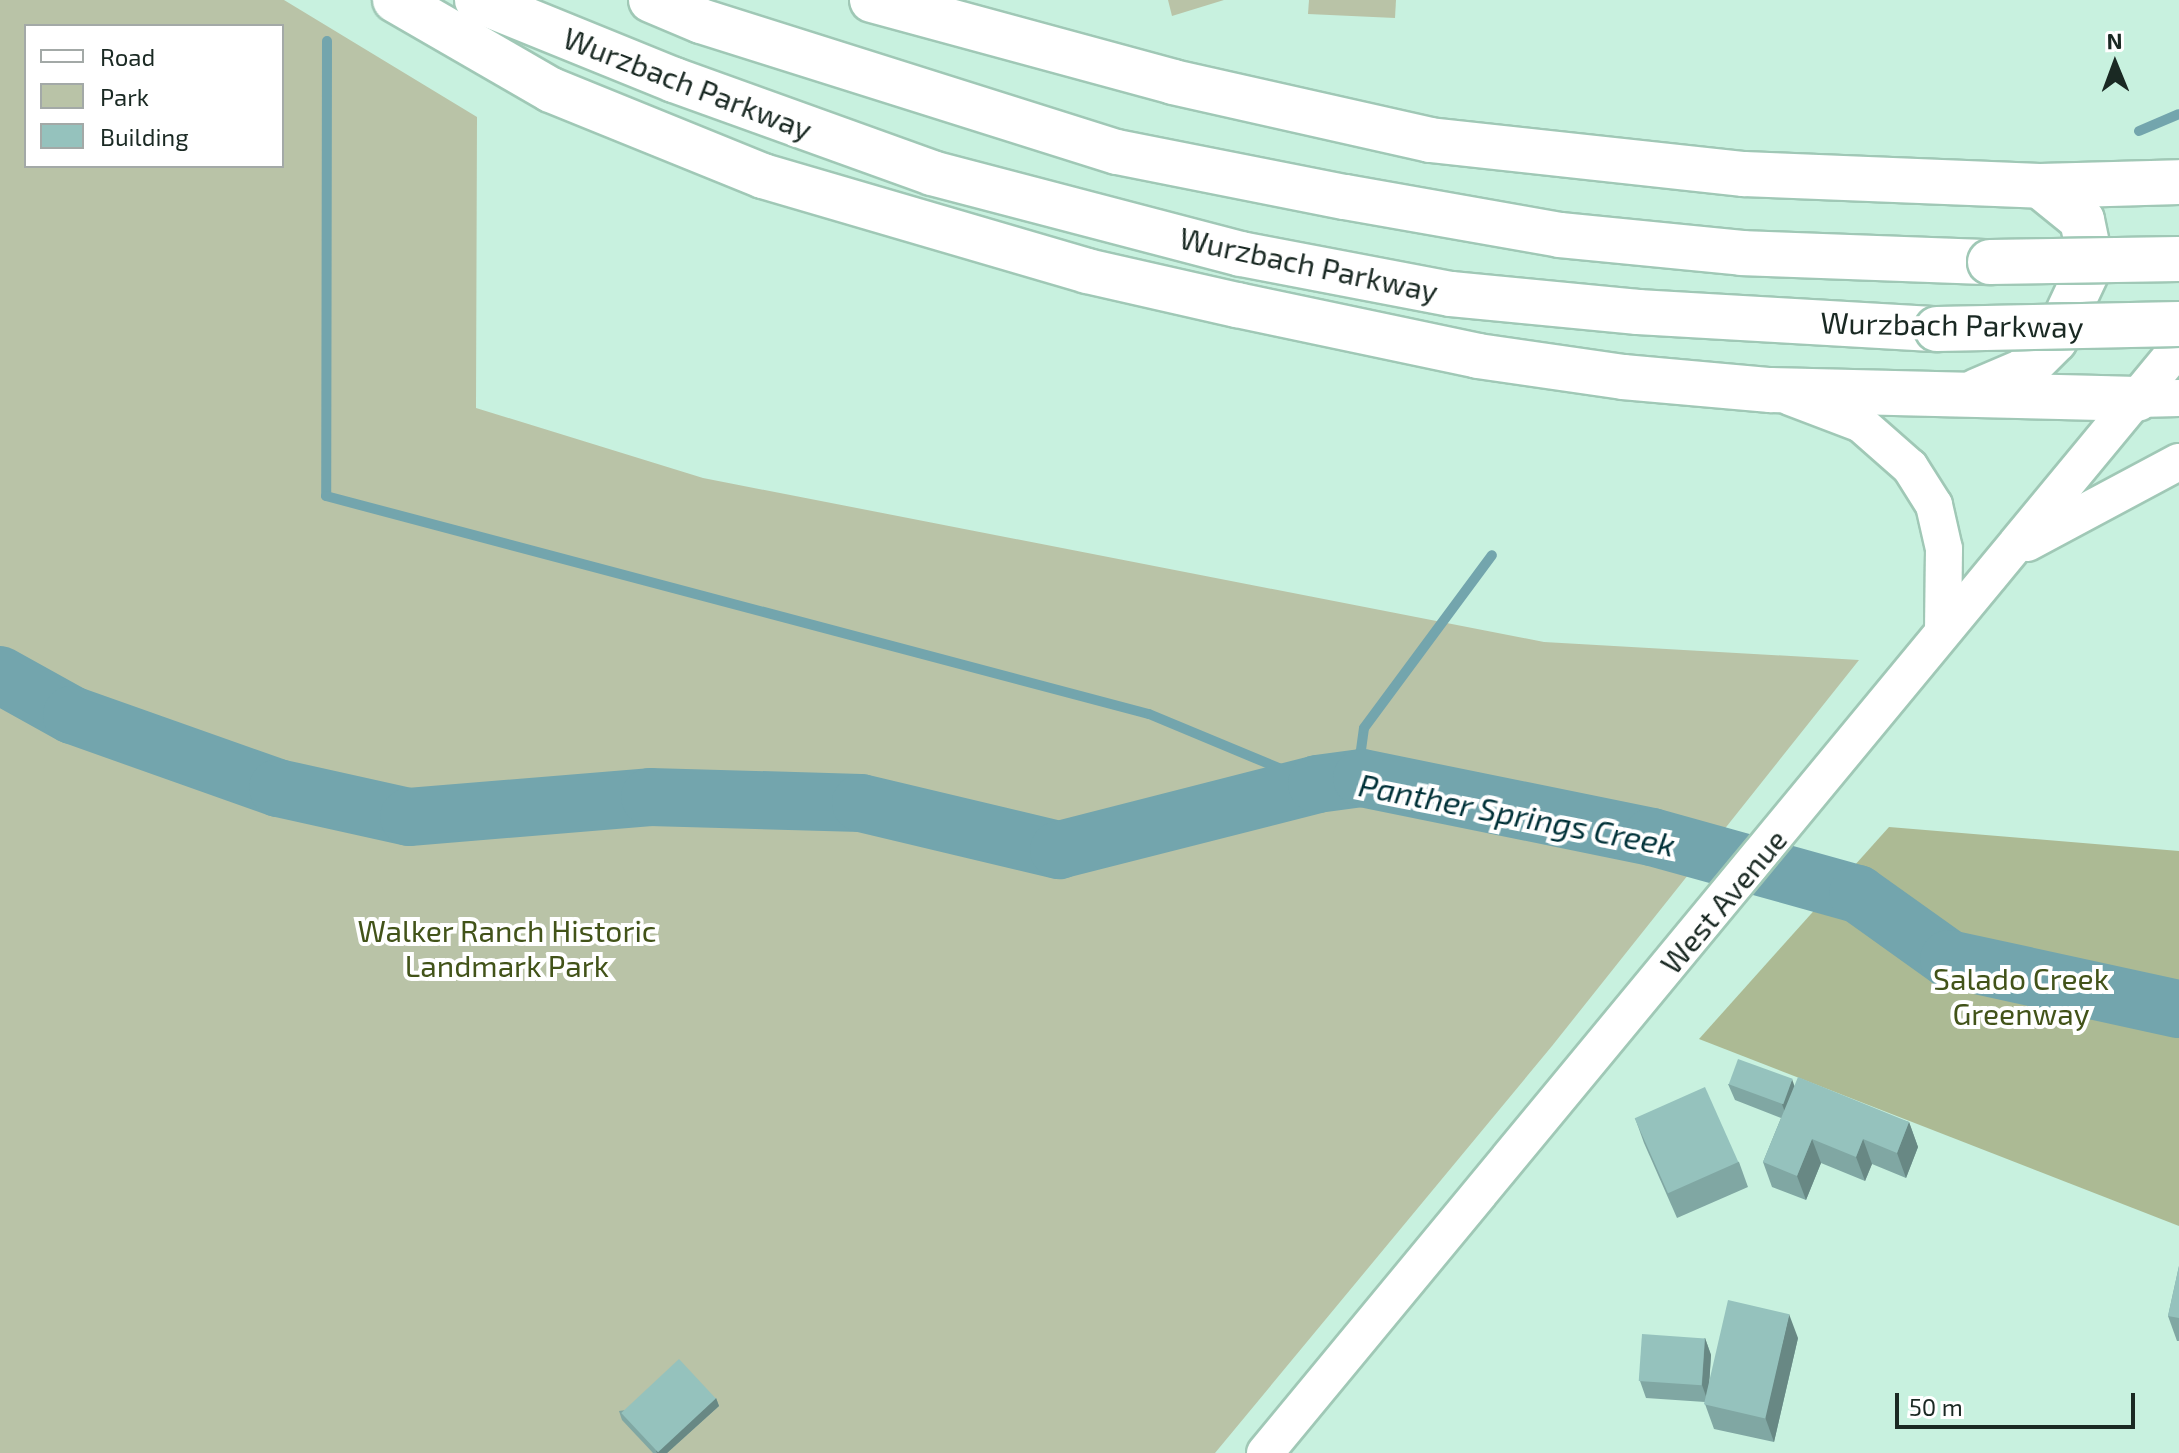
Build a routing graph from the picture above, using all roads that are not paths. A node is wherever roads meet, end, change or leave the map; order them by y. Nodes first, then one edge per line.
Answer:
1 (395, 0) edge
2 (477, 0) edge
3 (651, 0) edge
4 (872, 0) edge
5 (2179, 161) edge
6 (2179, 182) edge
7 (2101, 185) junction
8 (2040, 186) junction
9 (2179, 259) edge
10 (2179, 324) edge
11 (2179, 347) edge
12 (1770, 390) junction
13 (1964, 397) junction
14 (2158, 398) edge
15 (2179, 462) edge
16 (2005, 555) junction
17 (1943, 627) junction
18 (1265, 1453) edge

1 - 12 highway
2 - 10 highway, Wurzbach Parkway, bridge
3 - 9 highway, Wurzbach Parkway, bridge
4 - 8 highway
5 - 7 main road
6 - 7 highway
7 - 8 highway
8 - 13 highway
11 - 14 main road, West Avenue
12 - 13 highway
12 - 17 main road
13 - 14 highway
14 - 16 main road, West Avenue
15 - 16 main road
16 - 17 main road, West Avenue
17 - 18 main road, West Avenue

